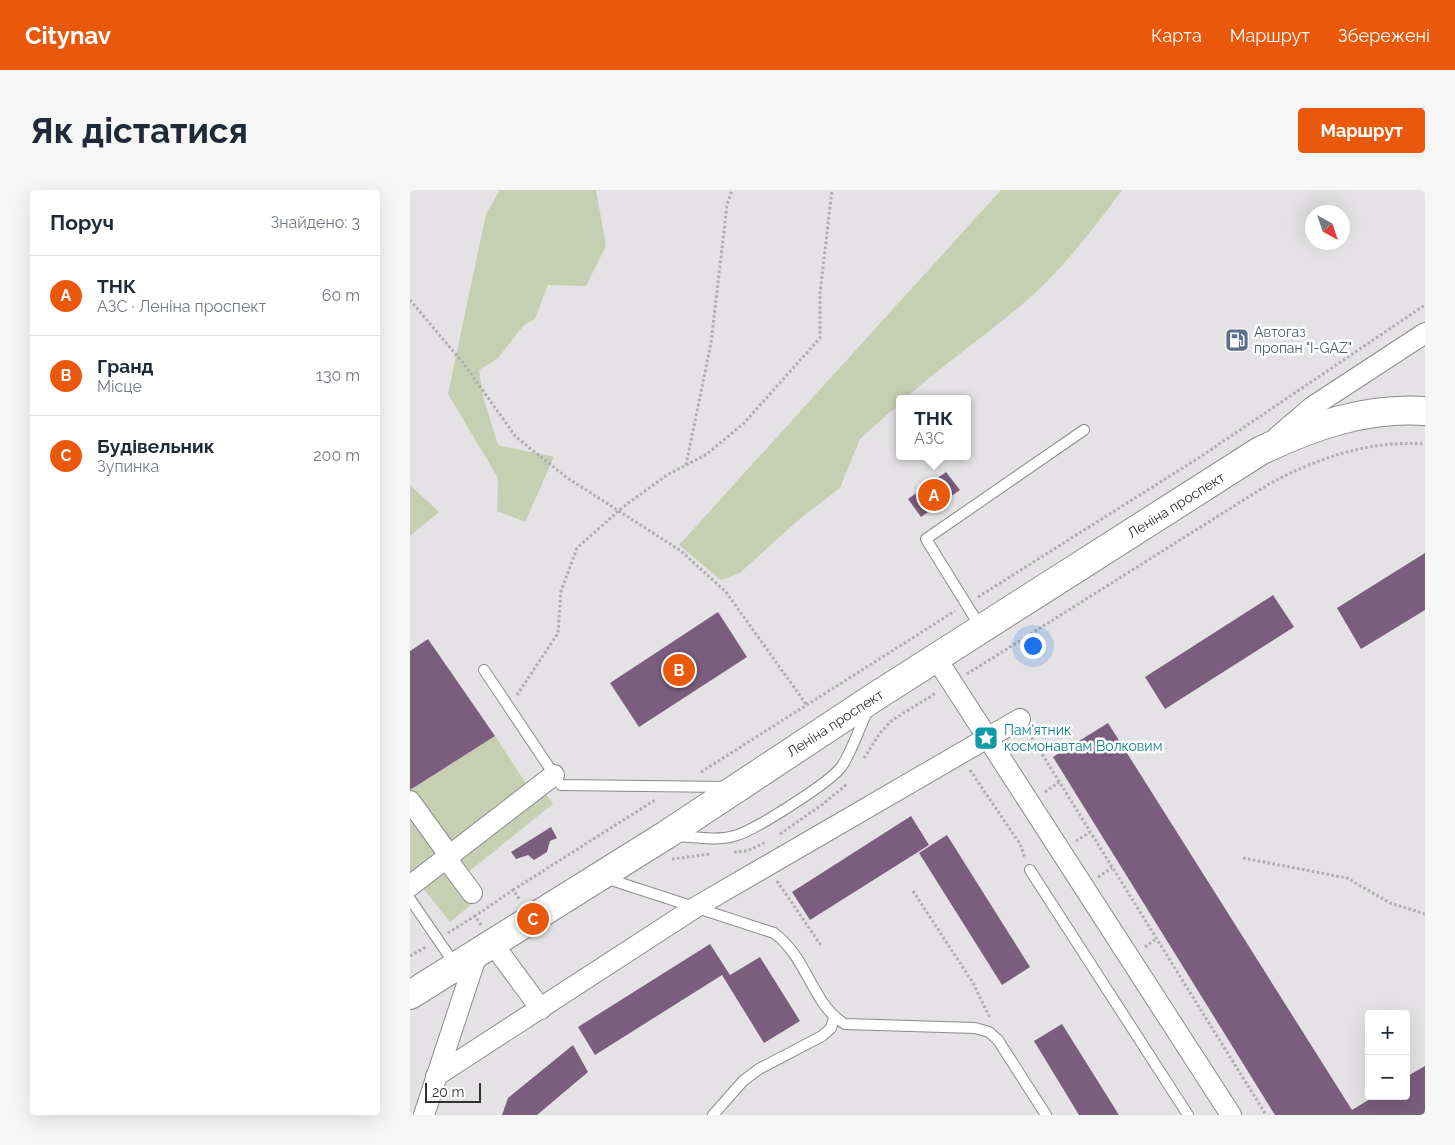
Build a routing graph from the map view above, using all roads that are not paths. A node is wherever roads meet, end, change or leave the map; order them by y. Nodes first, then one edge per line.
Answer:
1 (1425, 333) edge
2 (1425, 411) edge
3 (1084, 430) dead end
4 (1260, 451) junction
5 (981, 629) junction
6 (936, 658) junction
7 (484, 670) dead end
8 (874, 698) junction
9 (1020, 719) road end
10 (987, 738) junction
11 (554, 775) junction
12 (738, 787) junction
13 (410, 801) edge
14 (666, 835) junction
15 (448, 857) junction
16 (1030, 870) road end
17 (600, 877) junction
18 (410, 886) edge
19 (472, 893) dead end
20 (410, 899) edge
21 (696, 907) junction
22 (476, 955) junction
23 (410, 995) edge
24 (541, 1008) junction
25 (834, 1018) junction
26 (436, 1076) junction
27 (424, 1115) edge
28 (713, 1115) edge
29 (1046, 1115) edge
30 (1188, 1115) edge
31 (1231, 1115) edge

1 - 4 street
2 - 4 main road, Леніна проспект
3 - 5 lane
4 - 5 main road, Леніна проспект
5 - 6 main road, Леніна проспект
6 - 8 main road, Леніна проспект
6 - 10 street
7 - 11 lane
8 - 12 main road, Леніна проспект
8 - 14 lane
9 - 10 street
10 - 21 street
10 - 31 street
11 - 12 lane
11 - 15 street
12 - 14 main road, Леніна проспект
13 - 15 street
14 - 17 main road, Леніна проспект
15 - 18 street
15 - 19 street
16 - 30 lane
17 - 21 lane
17 - 22 main road, Леніна проспект
20 - 22 lane
21 - 24 street
21 - 25 lane
22 - 23 main road, Леніна проспект
22 - 24 street
22 - 26 street
24 - 26 street
25 - 28 lane
25 - 29 lane
26 - 27 street

